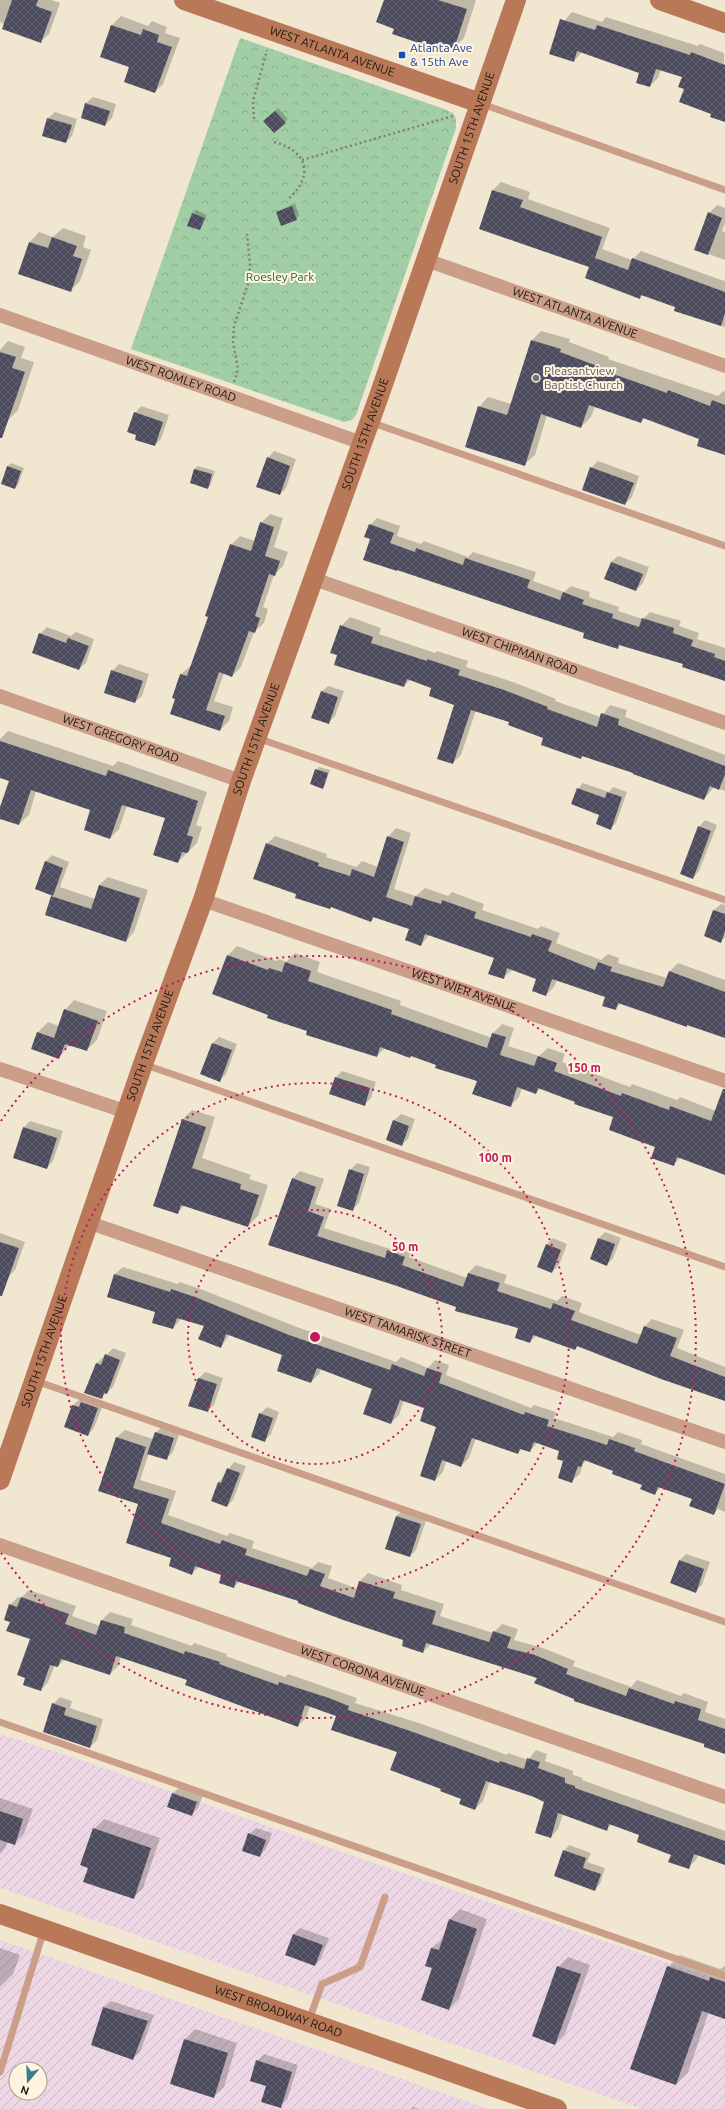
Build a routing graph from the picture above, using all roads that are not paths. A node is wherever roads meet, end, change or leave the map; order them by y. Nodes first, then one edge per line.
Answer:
1 (184, 0) edge
2 (516, 0) edge
3 (660, 0) edge
4 (725, 23) edge
5 (480, 103) junction
6 (725, 190) edge
7 (426, 260) junction
8 (0, 315) edge
9 (725, 366) edge
10 (370, 422) junction
11 (362, 443) junction
12 (725, 546) edge
13 (314, 579) junction
14 (0, 696) edge
15 (725, 723) edge
16 (257, 738) junction
17 (241, 781) junction
18 (203, 900) junction
19 (725, 900) edge
20 (143, 1064) junction
21 (0, 1069) edge
22 (725, 1081) edge
23 (127, 1112) junction
24 (90, 1222) junction
25 (725, 1267) edge
26 (34, 1380) junction
27 (6, 1442) edge
28 (725, 1442) edge
29 (0, 1480) edge
30 (0, 1545) edge
31 (725, 1622) edge
32 (0, 1722) edge
33 (725, 1797) edge
34 (385, 1897) dead end
35 (0, 1914) edge
36 (44, 1930) junction
37 (725, 1976) edge
38 (308, 2022) junction
39 (3, 2053) edge
40 (0, 2072) edge
41 (557, 2109) edge

1 - 5 street, WEST ATLANTA AVENUE
2 - 5 street, SOUTH 15TH AVENUE
3 - 4 street
5 - 6 lane
5 - 7 street, SOUTH 15TH AVENUE
7 - 9 street, WEST ATLANTA AVENUE
7 - 10 street, SOUTH 15TH AVENUE
8 - 11 street, WEST ROMLEY ROAD
10 - 11 street, SOUTH 15TH AVENUE
10 - 12 lane
11 - 13 street, SOUTH 15TH AVENUE
13 - 15 street, WEST CHIPMAN ROAD
13 - 16 street, SOUTH 15TH AVENUE
14 - 17 street, WEST GREGORY ROAD
16 - 17 street, SOUTH 15TH AVENUE
16 - 19 lane
17 - 18 street, SOUTH 15TH AVENUE
18 - 20 street, SOUTH 15TH AVENUE
18 - 22 street, WEST WIER AVENUE
20 - 23 street, SOUTH 15TH AVENUE
20 - 25 lane
21 - 23 street
23 - 24 street, SOUTH 15TH AVENUE
24 - 26 street, SOUTH 15TH AVENUE
24 - 28 street, WEST TAMARISK STREET
26 - 27 street, SOUTH 15TH AVENUE
26 - 31 lane
27 - 29 street, SOUTH 15TH AVENUE
30 - 33 street, WEST CORONA AVENUE
32 - 37 lane
34 - 38 lane
35 - 36 street, WEST BROADWAY ROAD
36 - 38 street, WEST BROADWAY ROAD
36 - 39 lane
38 - 41 street, WEST BROADWAY ROAD
39 - 40 lane

